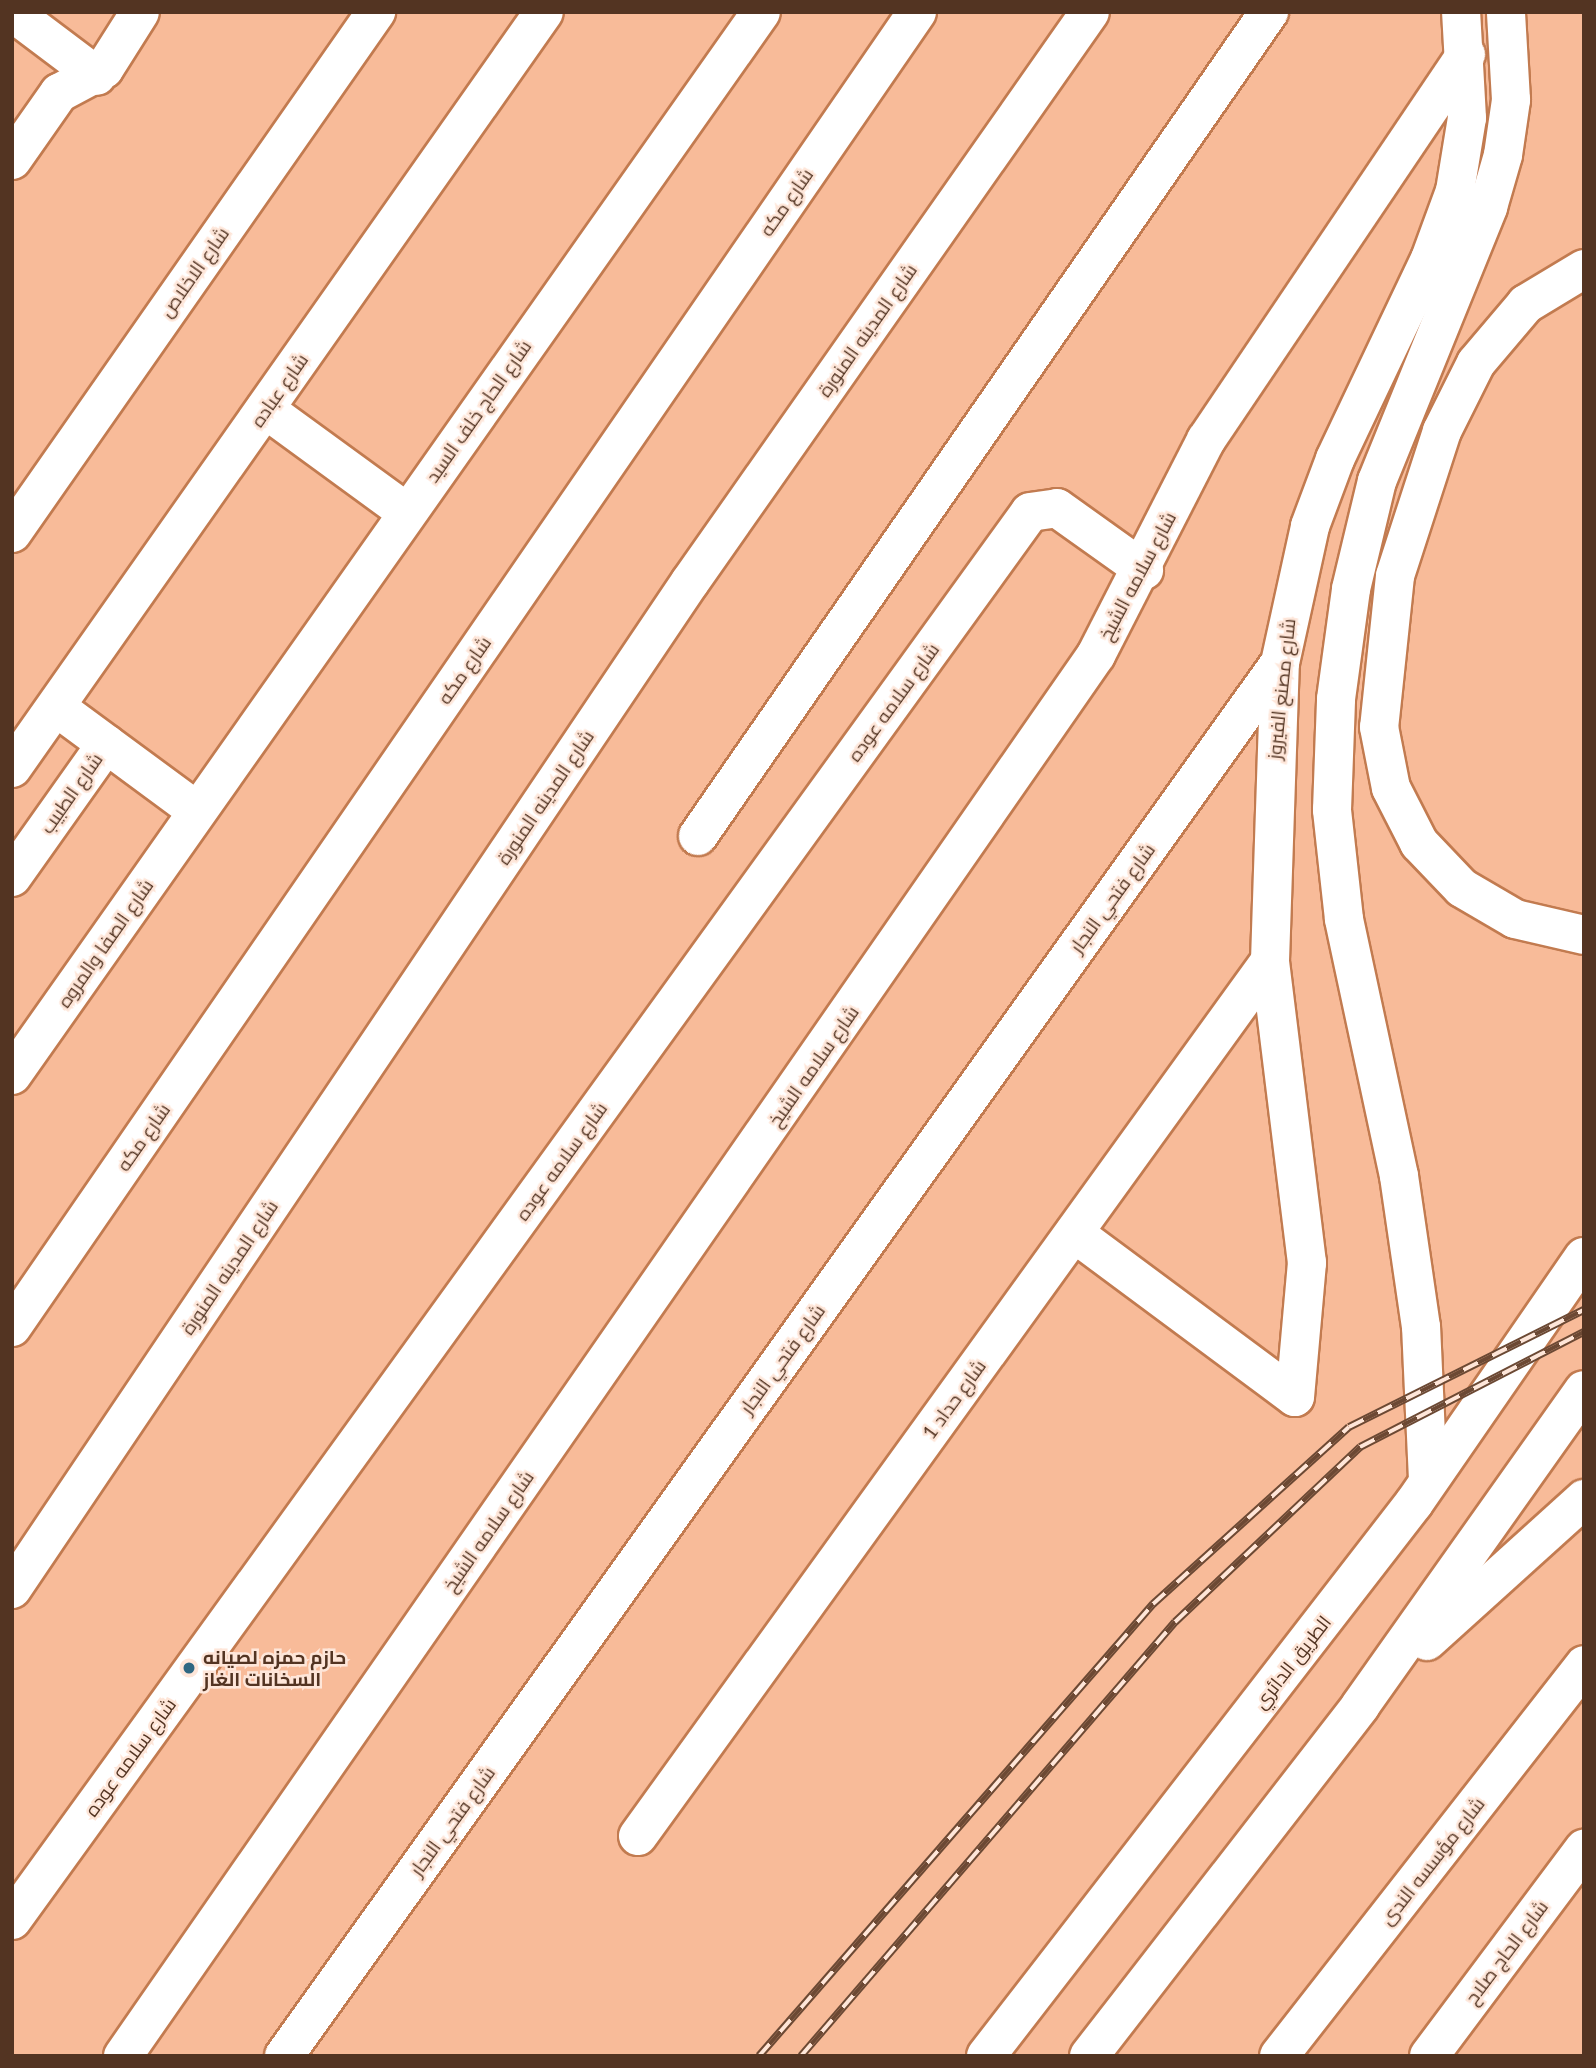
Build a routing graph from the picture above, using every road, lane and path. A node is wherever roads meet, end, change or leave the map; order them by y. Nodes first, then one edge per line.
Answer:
1 (12, 12) edge
2 (141, 12) edge
3 (376, 12) edge
4 (544, 12) edge
5 (761, 12) edge
6 (917, 12) edge
7 (1090, 12) edge
8 (1269, 12) edge
9 (1461, 12) edge
10 (1506, 12) edge
11 (1466, 54) junction
12 (97, 76) junction
13 (12, 160) edge
14 (1584, 269) edge
15 (265, 410) junction
16 (406, 512) junction
17 (12, 533) edge
18 (1144, 570) junction
19 (1280, 663) junction
20 (56, 706) junction
21 (106, 744) junction
22 (12, 768) edge
23 (197, 811) junction
24 (698, 836) dead end
25 (12, 877) edge
26 (1584, 935) edge
27 (1270, 961) junction
28 (12, 1075) edge
29 (1073, 1233) junction
30 (1584, 1257) edge
31 (12, 1327) edge
32 (1584, 1390) edge
33 (1421, 1491) junction
34 (1584, 1499) edge
35 (12, 1589) edge
36 (1584, 1665) edge
37 (1360, 1706) junction
38 (638, 1836) dead end
39 (1584, 1849) edge
40 (12, 1920) edge
41 (123, 2056) edge
42 (284, 2056) edge
43 (986, 2056) edge
44 (1089, 2056) edge
45 (1279, 2056) edge
46 (1429, 2056) edge

1 - 12 main road
2 - 12 main road
3 - 17 main road, شارع الاخلاص
4 - 15 main road, شارع عباده
5 - 16 main road, شارع الحاج خلف السيد
6 - 31 main road, شارع مكه
7 - 35 main road, شارع المدينه المنورة
8 - 24 main road
9 - 11 main road, شارع مصنع الفيروز
10 - 33 main road
11 - 18 main road, شارع سلامه الشيخ
11 - 19 main road, شارع مصنع الفيروز
12 - 13 main road
14 - 26 main road
15 - 16 main road
15 - 20 main road, شارع عباده
16 - 23 main road, شارع الحاج خلف السيد
18 - 40 main road, شارع سلامه عوده
18 - 41 main road, شارع سلامه الشيخ
19 - 27 main road, شارع مصنع الفيروز
19 - 42 main road, شارع فتحي النجار
20 - 21 main road
20 - 22 main road, شارع عباده
21 - 23 main road
21 - 25 main road, شارع الطبيب
23 - 28 main road, شارع الصفا والمروه
27 - 29 main road, شارع حداد 1
27 - 29 main road, شارع مصنع الفيروز
29 - 38 main road, شارع حداد 1
30 - 33 main road, الطريق الدائري
32 - 37 main road
33 - 43 main road, الطريق الدائري
34 - 37 main road
36 - 45 main road, شارع مؤسسه الندى
37 - 44 main road
39 - 46 main road, شارع الحاج صلاح

